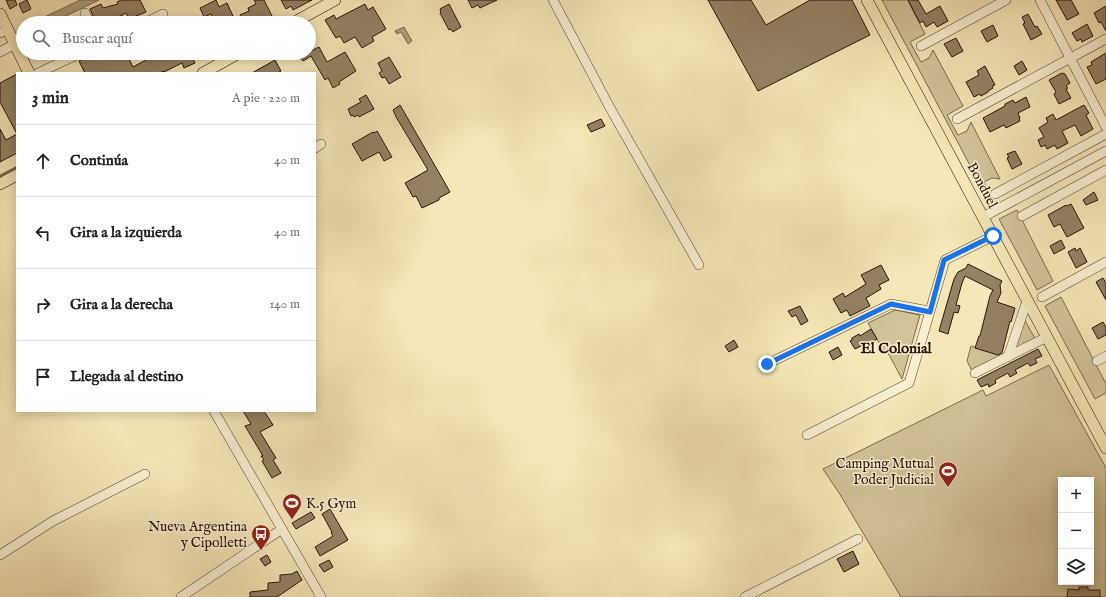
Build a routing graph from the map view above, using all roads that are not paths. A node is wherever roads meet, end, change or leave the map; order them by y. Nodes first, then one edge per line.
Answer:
1 (335, 0) edge
2 (553, 0) edge
3 (867, 0) edge
4 (1006, 0) edge
5 (1040, 0) edge
6 (85, 13) dead end
7 (0, 14) edge
8 (164, 14) dead end
9 (86, 16) edge
10 (160, 16) edge
11 (306, 16) edge
12 (9, 36) edge
13 (1106, 39) edge
14 (920, 46) dead end
15 (16, 49) edge
16 (0, 52) edge
17 (1070, 58) junction
18 (22, 60) edge
19 (66, 60) edge
20 (226, 60) edge
21 (28, 72) edge
22 (40, 72) edge
23 (205, 72) edge
24 (958, 119) dead end
25 (1106, 127) edge
26 (1106, 134) edge
27 (1106, 151) edge
28 (1106, 170) edge
29 (16, 176) edge
30 (0, 184) edge
31 (995, 194) dead end
32 (1022, 216) dead end
33 (983, 217) junction
34 (993, 236) junction
35 (1106, 262) edge
36 (699, 265) dead end
37 (1042, 297) dead end
38 (1027, 301) junction
39 (930, 312) junction
40 (1047, 338) junction
41 (1106, 356) edge
42 (1008, 357) junction
43 (1097, 361) dead end
44 (767, 364) dead end
45 (975, 374) dead end
46 (215, 412) edge
47 (807, 435) dead end
48 (1106, 448) edge
49 (145, 474) dead end
50 (282, 529) junction
51 (858, 539) dead end
52 (0, 555) edge
53 (181, 597) edge
54 (321, 597) edge
55 (744, 597) edge

1 - 11 main road
2 - 36 street
3 - 33 main road, Bonduel
4 - 14 street
5 - 17 street
6 - 9 street
7 - 12 main road
8 - 10 street
12 - 15 main road
12 - 16 street
13 - 17 street
17 - 24 street
17 - 25 street
18 - 21 main road
19 - 22 street
20 - 23 main road
26 - 31 street
27 - 33 street
28 - 32 street
29 - 30 main road
33 - 34 main road, Bonduel
34 - 38 main road, Bonduel
34 - 39 street
35 - 37 street
38 - 40 main road, Bonduel
38 - 42 street
39 - 44 street
39 - 47 street
40 - 42 street
40 - 48 main road, Bonduel
41 - 43 street
42 - 45 street
46 - 50 street
49 - 52 street
50 - 53 street
50 - 54 street
51 - 55 street

